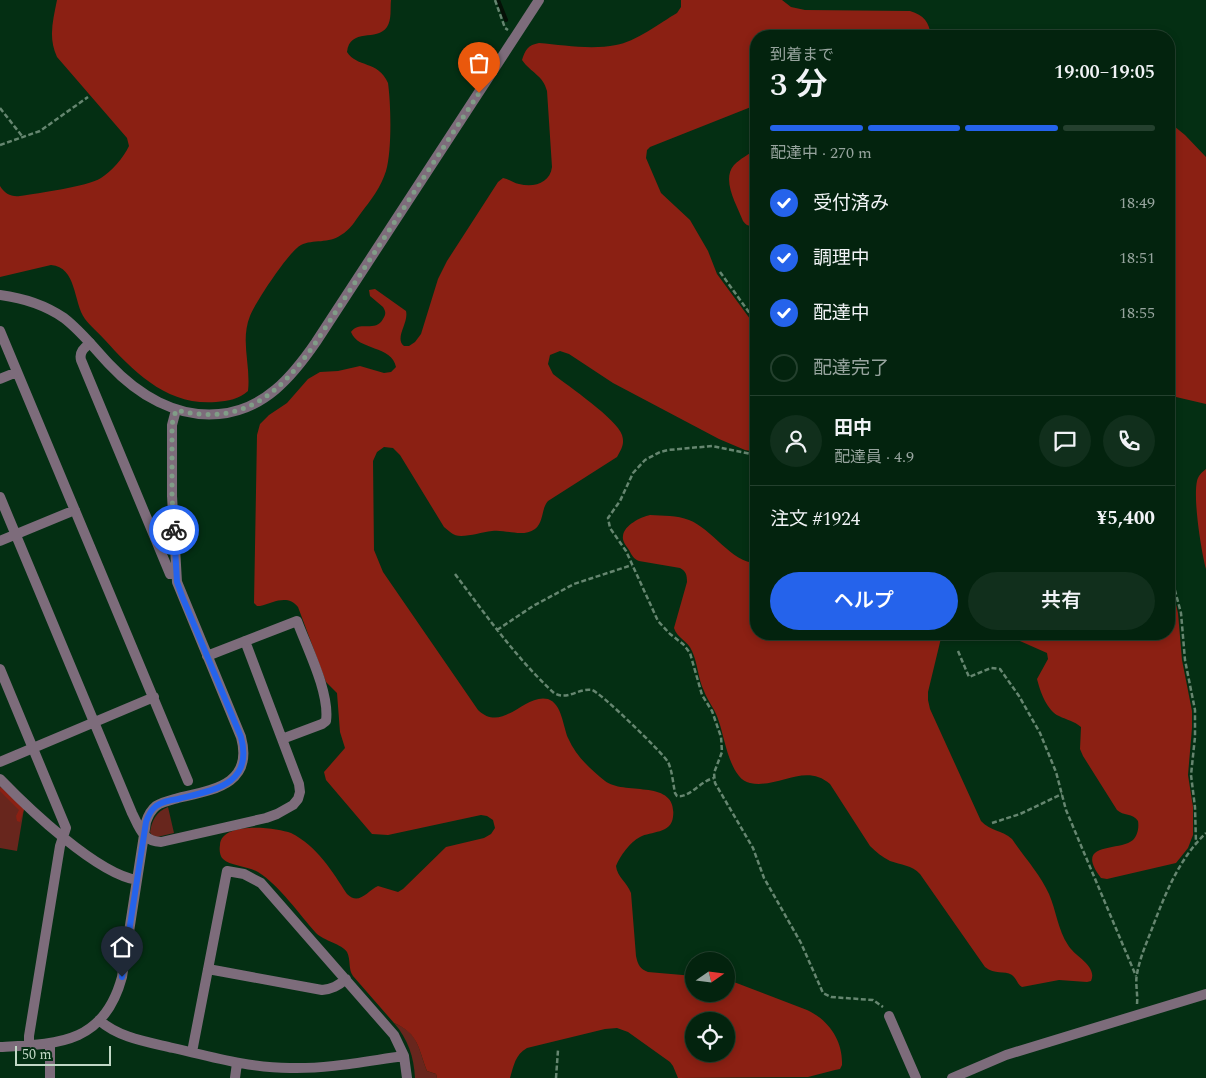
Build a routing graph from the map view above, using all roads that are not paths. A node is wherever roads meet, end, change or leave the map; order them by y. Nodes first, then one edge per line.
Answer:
1 (539, 0) edge
2 (0, 295) edge
3 (0, 331) edge
4 (90, 343) junction
5 (17, 372) junction
6 (0, 379) edge
7 (176, 410) junction
8 (0, 497) edge
9 (75, 510) junction
10 (16, 535) junction
11 (0, 541) edge
12 (176, 573) junction
13 (245, 641) junction
14 (206, 656) junction
15 (0, 669) edge
16 (154, 697) junction
17 (94, 722) junction
18 (282, 739) junction
19 (33, 748) junction
20 (0, 762) edge
21 (0, 779) edge
22 (188, 781) dead end
23 (144, 836) junction
24 (63, 837) junction
25 (137, 880) junction
26 (208, 969) junction
27 (346, 979) junction
28 (1206, 994) edge
29 (889, 1016) road end
30 (99, 1020) junction
31 (50, 1044) junction
32 (29, 1046) junction
33 (0, 1047) edge
34 (192, 1052) junction
35 (404, 1056) junction
36 (237, 1063) junction
37 (50, 1078) edge
38 (234, 1078) edge
39 (407, 1078) edge
40 (916, 1078) edge
41 (952, 1078) edge

1 - 7 street
2 - 4 street
3 - 5 street
4 - 7 street
4 - 12 street
5 - 6 street
5 - 9 street
7 - 12 street
8 - 10 street
9 - 10 street
9 - 16 street
10 - 11 street
10 - 17 street
12 - 14 street
13 - 14 street
13 - 18 street
13 - 18 street
14 - 23 street
15 - 19 street
16 - 17 street
16 - 22 street
17 - 19 street
17 - 23 street
18 - 23 street
19 - 20 street
19 - 24 street
21 - 24 street
23 - 25 street
24 - 25 street
24 - 32 street
25 - 30 street
26 - 27 street
26 - 27 street
26 - 34 street
27 - 35 street
28 - 41 street
29 - 40 street
30 - 31 street
30 - 34 street
31 - 32 street
31 - 37 street
32 - 33 street
34 - 36 street
35 - 36 street
35 - 39 street
36 - 38 street

